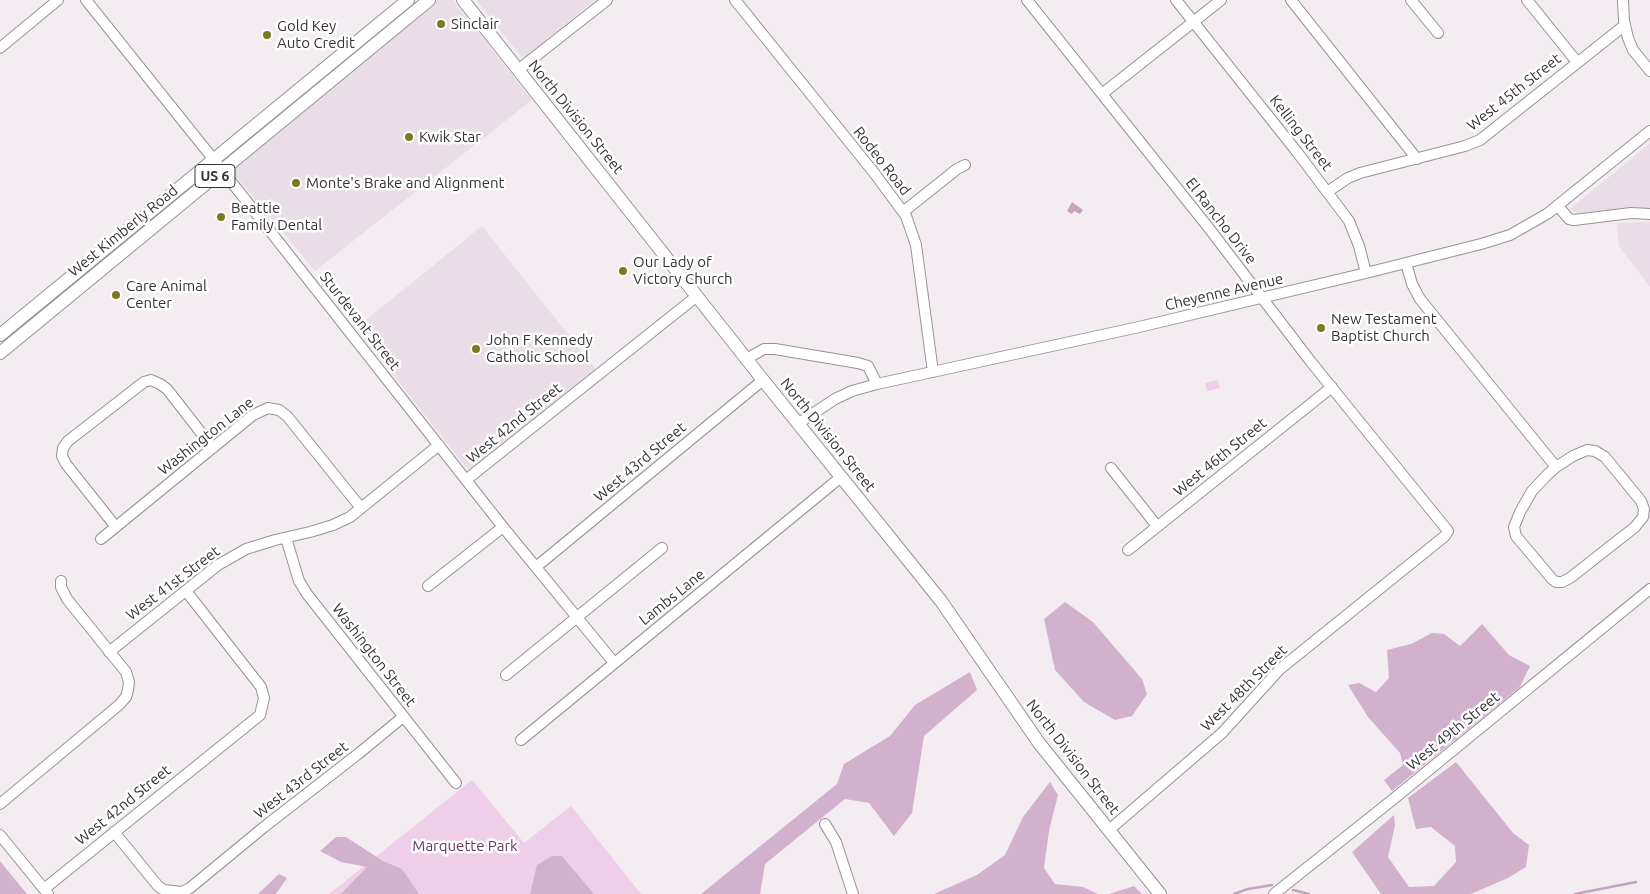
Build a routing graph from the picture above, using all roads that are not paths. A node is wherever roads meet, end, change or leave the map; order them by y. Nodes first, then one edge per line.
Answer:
1 (58, 0) edge
2 (86, 0) edge
3 (408, 0) edge
4 (429, 0) edge
5 (464, 0) edge
6 (608, 0) edge
7 (735, 0) edge
8 (1027, 0) edge
9 (1176, 0) edge
10 (1221, 0) edge
11 (1291, 0) edge
12 (1411, 0) edge
13 (1527, 0) edge
14 (1624, 0) edge
15 (1193, 22) junction
16 (1624, 25) junction
17 (1438, 33) dead end
18 (0, 48) edge
19 (1576, 62) junction
20 (518, 70) junction
21 (1650, 71) edge
22 (1102, 94) junction
23 (1650, 131) edge
24 (213, 159) junction
25 (1417, 159) junction
26 (965, 164) dead end
27 (222, 170) junction
28 (1327, 192) junction
29 (1558, 206) junction
30 (903, 212) junction
31 (1650, 214) edge
32 (1406, 263) junction
33 (1366, 273) junction
34 (697, 296) junction
35 (1262, 298) junction
36 (0, 335) edge
37 (0, 353) edge
38 (746, 359) junction
39 (933, 372) junction
40 (763, 380) junction
41 (877, 384) junction
42 (1332, 387) junction
43 (799, 423) junction
44 (439, 445) junction
45 (213, 448) junction
46 (1556, 467) junction
47 (1111, 468) dead end
48 (841, 478) junction
49 (466, 480) junction
50 (361, 508) junction
51 (116, 526) junction
52 (1158, 526) junction
53 (503, 528) junction
54 (1448, 531) joint
55 (286, 538) junction
56 (101, 539) dead end
57 (662, 548) dead end
58 (1128, 550) dead end
59 (536, 567) junction
60 (61, 581) dead end
61 (428, 586) dead end
62 (1650, 590) edge
63 (186, 591) junction
64 (577, 618) junction
65 (109, 652) junction
66 (611, 659) dead end
67 (506, 675) dead end
68 (403, 717) junction
69 (521, 740) dead end
70 (456, 783) dead end
71 (0, 804) edge
72 (826, 824) dead end
73 (1109, 830) junction
74 (114, 832) junction
75 (0, 835) edge
76 (46, 892) edge
77 (853, 894) edge
78 (1160, 894) edge
79 (1274, 894) edge

1 - 18 street
2 - 24 street, Sturdevant Street
3 - 24 main road, West Kimberly Road / US 6
4 - 27 main road, West Kimberly Road / US 6
5 - 20 main road, North Division Street
6 - 20 street
7 - 30 street, Rodeo Road
8 - 22 street, El Rancho Drive
9 - 15 street, Kelling Street
10 - 15 street
11 - 25 street
12 - 17 street
13 - 19 street
14 - 16 street
15 - 22 street
15 - 28 street, Kelling Street
16 - 19 street, West 45th Street
16 - 21 street
19 - 25 street, West 45th Street
20 - 34 main road, North Division Street
22 - 35 street, El Rancho Drive
23 - 29 street
24 - 27 street, Sturdevant Street
24 - 36 main road, West Kimberly Road / US 6
25 - 28 street, West 45th Street
26 - 30 street
27 - 37 main road, West Kimberly Road / US 6
27 - 44 street, Sturdevant Street
28 - 33 street, Kelling Street
29 - 31 street
29 - 32 street, Cheyenne Avenue
30 - 39 street, Rodeo Road
32 - 33 street, Cheyenne Avenue
32 - 46 street
33 - 35 street, Cheyenne Avenue
34 - 38 main road, North Division Street
34 - 49 street, West 42nd Street
35 - 39 street, Cheyenne Avenue
35 - 42 street, El Rancho Drive
38 - 40 main road, North Division Street
38 - 41 street
39 - 41 street, Cheyenne Avenue
40 - 43 main road, North Division Street
40 - 59 street, West 43rd Street
41 - 43 street, Cheyenne Avenue
42 - 52 street, West 46th Street
42 - 54 street, El Rancho Drive
43 - 48 main road, North Division Street
44 - 49 street, Sturdevant Street
44 - 50 street, West 41st Street
45 - 50 street, Washington Lane
45 - 51 street, Washington Lane
45 - 51 street
46 - 46 street
47 - 52 street
48 - 69 street, Lambs Lane
48 - 73 main road, North Division Street
49 - 53 street, Sturdevant Street
50 - 55 street, West 41st Street
51 - 56 street, Washington Lane
52 - 58 street, West 46th Street
53 - 59 street, Sturdevant Street
53 - 61 street
54 - 73 street, West 48th Street
55 - 63 street, West 41st Street
55 - 68 street, Washington Street
57 - 64 street
59 - 64 street, Sturdevant Street
60 - 65 street
62 - 79 street, West 49th Street
63 - 65 street, West 41st Street
63 - 74 street, West 42nd Street
64 - 66 street, Sturdevant Street
64 - 67 street
65 - 71 street
68 - 70 street, Washington Street
68 - 74 street, West 43rd Street
72 - 77 street
73 - 78 main road, North Division Street
74 - 76 street, West 42nd Street
75 - 76 street

